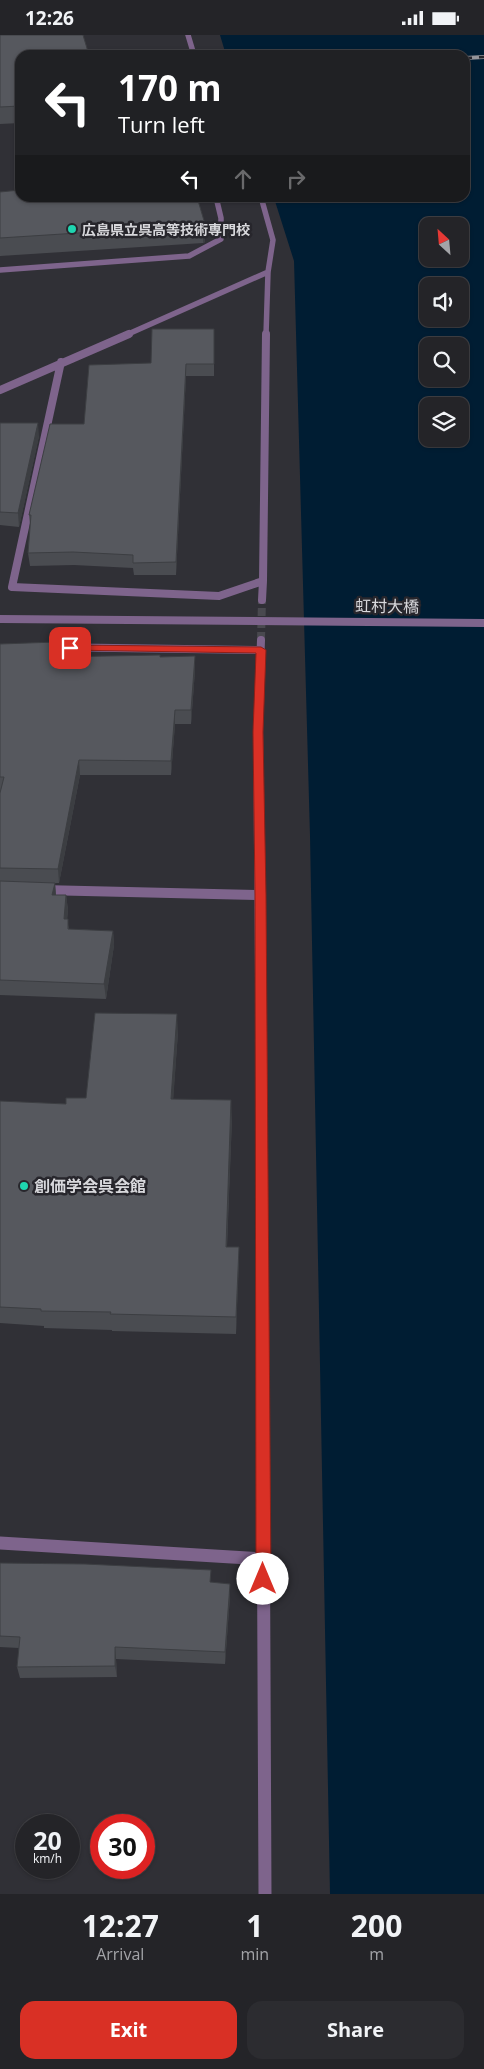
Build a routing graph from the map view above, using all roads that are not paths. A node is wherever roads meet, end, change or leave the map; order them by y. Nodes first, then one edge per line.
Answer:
1 (188, 35) edge
2 (192, 50) edge
3 (217, 202) edge
4 (262, 202) edge
5 (0, 270) edge
6 (268, 272) junction
7 (61, 362) junction
8 (0, 390) edge
9 (263, 581) junction
10 (262, 599) tunnel mouth
11 (0, 619) edge
12 (484, 623) edge
13 (33, 647) edge
14 (29, 890) edge
15 (261, 895) junction
16 (0, 1543) edge
17 (263, 1559) junction
18 (264, 1894) edge

1 - 2 street
3 - 5 street
4 - 6 street
6 - 7 street
6 - 9 street
7 - 8 street
7 - 9 street
9 - 10 street
11 - 12 street, 虹村大橋
13 - 15 street
14 - 15 street
15 - 17 street
16 - 17 street
17 - 18 street

